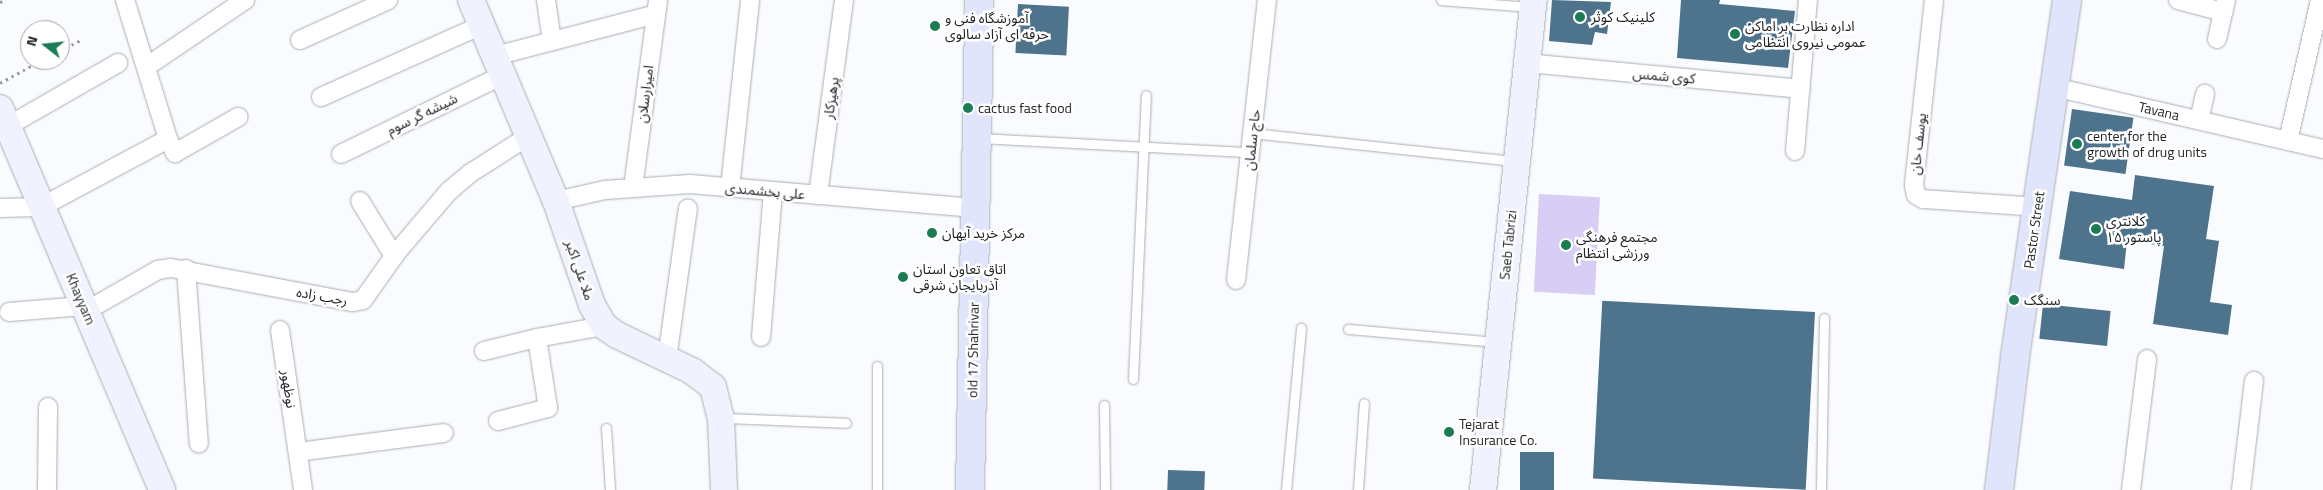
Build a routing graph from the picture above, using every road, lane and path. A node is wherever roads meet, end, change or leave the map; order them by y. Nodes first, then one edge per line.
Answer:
1 (5, 0) edge
2 (125, 0) edge
3 (245, 0) edge
4 (388, 0) edge
5 (471, 0) edge
6 (546, 0) edge
7 (750, 0) edge
8 (844, 0) edge
9 (979, 0) edge
10 (1267, 0) edge
11 (1441, 0) edge
12 (1808, 0) edge
13 (1934, 0) edge
14 (2067, 0) edge
15 (2178, 0) edge
16 (2320, 0) edge
17 (0, 2) edge
18 (1534, 4) edge
19 (2225, 6) edge
20 (657, 7) edge
21 (482, 25) junction
22 (2217, 39) dead end
23 (80, 40) dead end
24 (300, 40) dead end
25 (552, 41) junction
26 (70, 45) edge
27 (118, 63) dead end
28 (1527, 63) junction
29 (499, 65) junction
30 (146, 67) junction
31 (24, 70) edge
32 (0, 83) edge
33 (2054, 87) junction
34 (1801, 89) junction
35 (2205, 94) dead end
36 (1146, 95) dead end
37 (321, 97) dead end
38 (4, 117) edge
39 (238, 117) dead end
40 (2199, 120) junction
41 (1252, 133) junction
42 (530, 135) junction
43 (976, 137) junction
44 (168, 139) junction
45 (2288, 141) junction
46 (1144, 146) junction
47 (2323, 149) edge
48 (1795, 151) dead end
49 (1250, 152) junction
50 (341, 154) dead end
51 (1517, 162) junction
52 (633, 188) junction
53 (730, 188) junction
54 (773, 191) junction
55 (818, 195) junction
56 (360, 201) dead end
57 (556, 201) junction
58 (41, 207) junction
59 (2037, 207) junction
60 (0, 208) edge
61 (688, 208) dead end
62 (975, 208) junction
63 (394, 256) junction
64 (186, 269) junction
65 (1236, 280) dead end
66 (85, 309) junction
67 (10, 312) dead end
68 (1824, 318) dead end
69 (604, 326) junction
70 (1301, 328) dead end
71 (1348, 329) dead end
72 (280, 330) dead end
73 (761, 337) dead end
74 (536, 338) junction
75 (1498, 342) junction
76 (484, 351) dead end
77 (667, 359) junction
78 (2147, 359) dead end
79 (877, 366) dead end
80 (1133, 379) dead end
81 (2254, 381) dead end
82 (1364, 403) dead end
83 (1104, 405) dead end
84 (48, 407) dead end
85 (721, 418) junction
86 (498, 421) dead end
87 (846, 423) dead end
88 (606, 428) dead end
89 (444, 434) dead end
90 (199, 444) dead end
91 (298, 452) junction
92 (47, 490) edge
93 (162, 490) edge
94 (303, 490) edge
95 (610, 490) edge
96 (724, 490) edge
97 (877, 490) edge
98 (970, 490) edge
99 (1105, 490) edge
100 (1286, 490) edge
101 (1358, 490) edge
102 (1483, 490) edge
103 (1821, 490) edge
104 (1999, 490) edge
105 (2130, 490) edge
106 (2241, 490) edge

1 - 17 path
2 - 30 street
3 - 30 street
4 - 24 street
5 - 21 main road, ملا علی اکبر
6 - 25 street
7 - 53 street
8 - 55 street, پرهیزکار
9 - 43 main road, old 17 Shahrivar
10 - 41 street, حاج سلمان
11 - 18 lane
12 - 34 street
13 - 59 street, یوسف خان
14 - 33 main road, Pastor Street
15 - 19 street
16 - 45 street
18 - 28 main road, Saeb Tabrizi
19 - 22 street
20 - 25 street, شیشه گر سوم
20 - 52 street, امیرارسلان
21 - 29 main road, ملا علی اکبر
21 - 37 street
23 - 26 path
25 - 29 street, شیشه گر سوم
27 - 38 street
28 - 34 street, کوی شمس
28 - 51 main road, Saeb Tabrizi
29 - 42 main road, ملا علی اکبر
29 - 50 street, شیشه گر سوم
30 - 44 street
31 - 32 path
33 - 40 street, Tavana
33 - 59 main road, Pastor Street
34 - 48 street
35 - 40 street
36 - 46 lane
38 - 58 main road, Khayyam
39 - 44 street
40 - 45 street, Tavana
41 - 49 street, حاج سلمان
41 - 51 lane
42 - 57 main road, ملا علی اکبر
42 - 63 street, رجب زاده
43 - 46 lane
43 - 62 main road, old 17 Shahrivar
44 - 58 street
45 - 47 street, Tavana
46 - 49 lane
46 - 80 lane
49 - 65 street, حاج سلمان
51 - 75 main road, Saeb Tabrizi
52 - 53 street, علی بخشمندی
52 - 57 street, علی بخشمندی
53 - 54 street, علی بخشمندی
54 - 55 street, علی بخشمندی
54 - 73 street
55 - 62 street, علی بخشمندی
56 - 63 street
57 - 69 main road, ملا علی اکبر
58 - 60 street
58 - 66 main road, Khayyam
59 - 104 main road, Pastor Street
61 - 77 street
62 - 98 main road, old 17 Shahrivar
63 - 64 street, رجب زاده
64 - 66 street, رجب زاده
64 - 90 street
66 - 67 street
66 - 93 main road, Khayyam
68 - 103 lane
69 - 74 street
69 - 77 main road, ملا علی اکبر
70 - 100 lane
71 - 75 lane
72 - 91 street, نوظهور
74 - 76 street
74 - 86 street
75 - 102 main road, Saeb Tabrizi
77 - 85 main road, ملا علی اکبر
78 - 105 street
79 - 97 lane
81 - 106 street
82 - 101 lane
83 - 99 lane
84 - 92 street
85 - 87 lane
85 - 96 main road, ملا علی اکبر
88 - 95 lane
89 - 91 street
91 - 94 street, نوظهور

